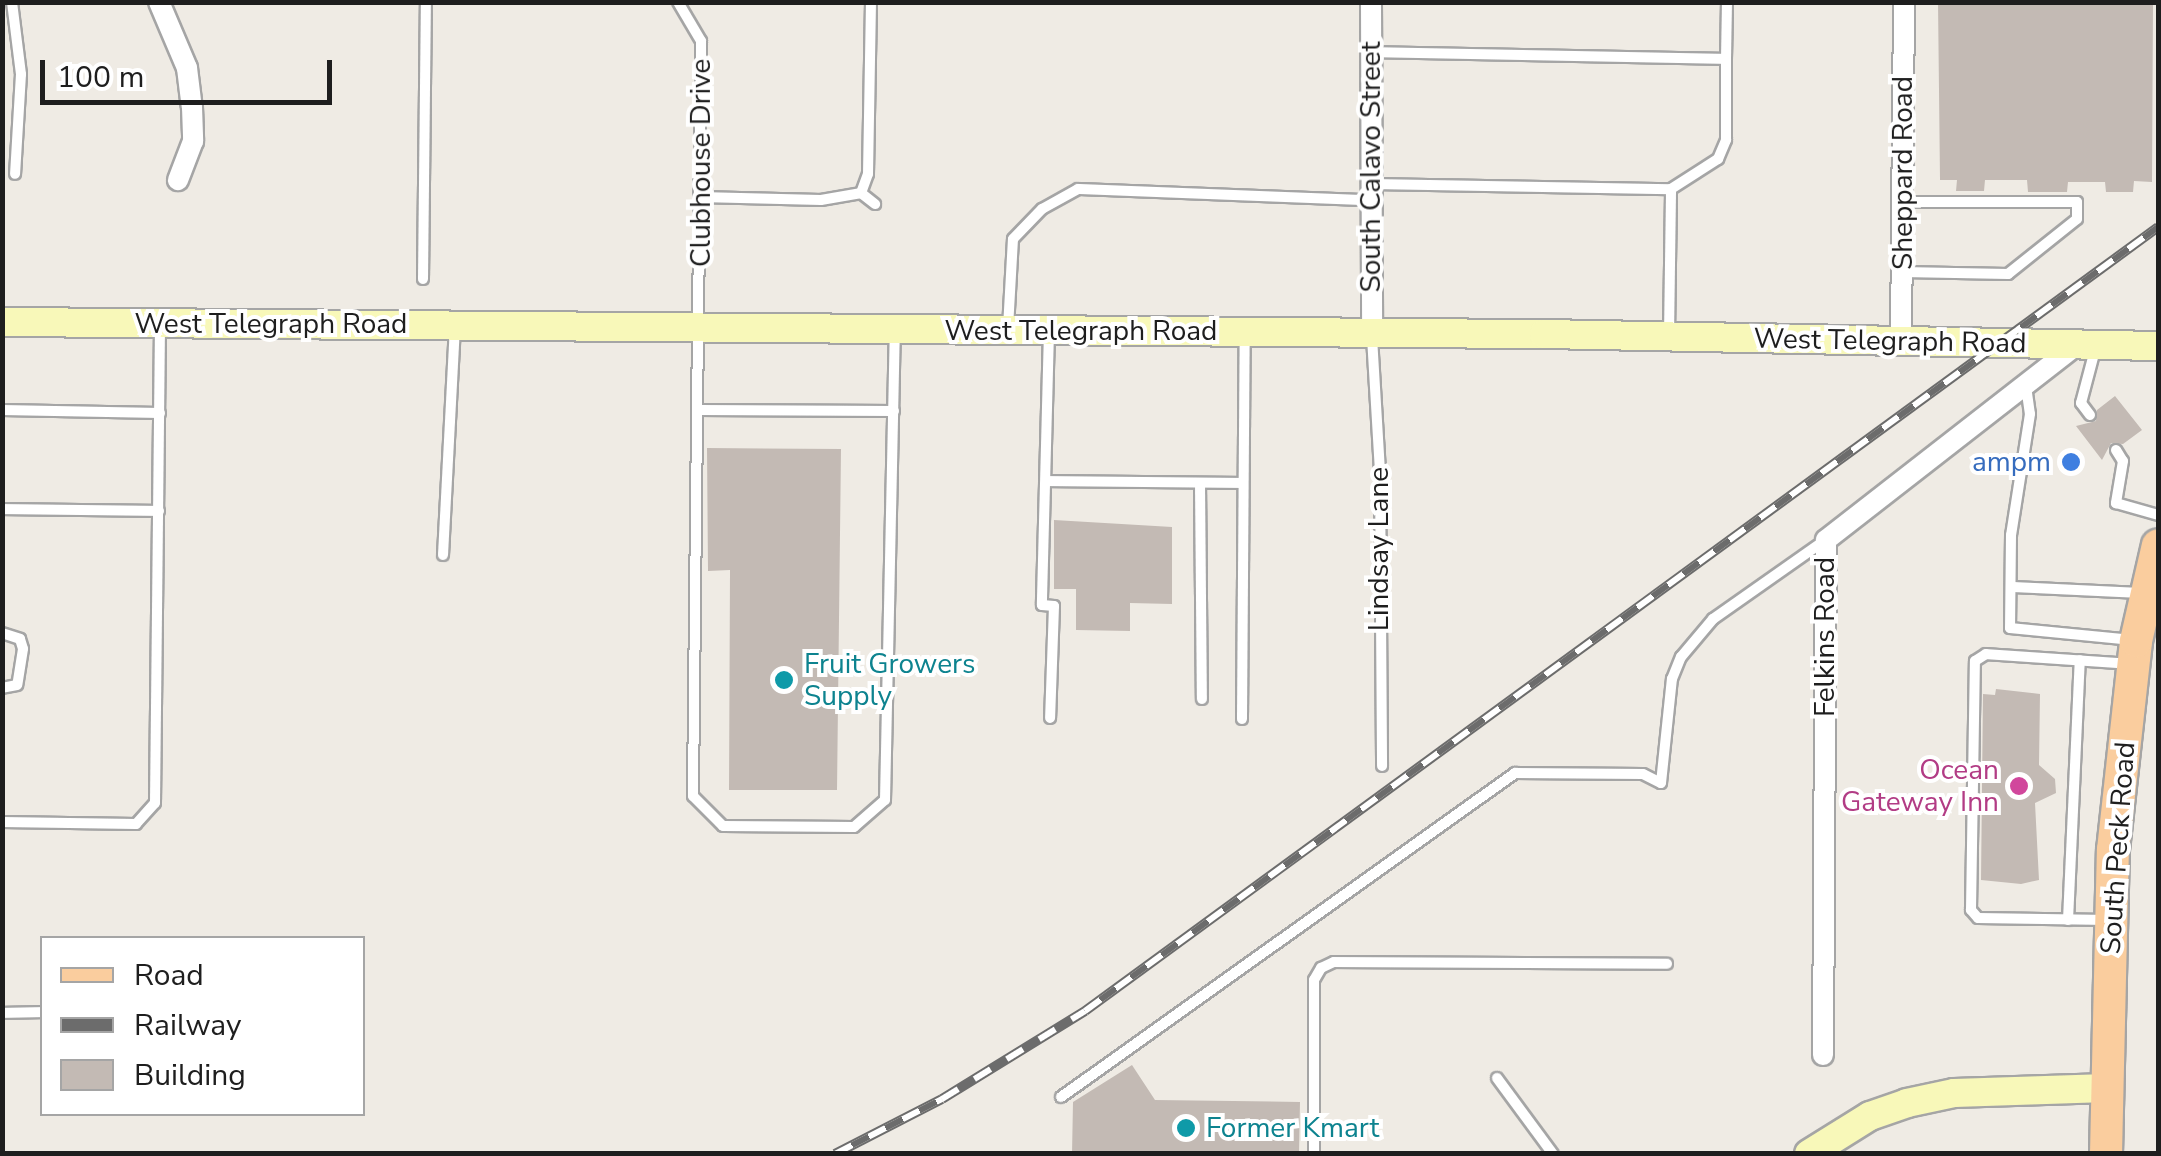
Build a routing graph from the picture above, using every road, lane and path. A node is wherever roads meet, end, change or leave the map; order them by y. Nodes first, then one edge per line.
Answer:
1 (12, 2) edge
2 (426, 2) edge
3 (678, 2) edge
4 (871, 2) edge
5 (1372, 2) edge
6 (1727, 2) edge
7 (1904, 2) edge
8 (164, 4) edge
9 (1371, 52) junction
10 (1726, 59) junction
11 (15, 174) dead end
12 (178, 180) dead end
13 (1671, 189) junction
14 (1370, 192) junction
15 (861, 193) junction
16 (700, 196) junction
17 (1902, 202) junction
18 (875, 204) dead end
19 (1902, 272) junction
20 (423, 279) dead end
21 (2, 322) edge
22 (160, 322) junction
23 (455, 325) junction
24 (1008, 329) junction
25 (700, 330) junction
26 (1049, 330) junction
27 (1245, 331) junction
28 (1372, 332) junction
29 (896, 334) junction
30 (1669, 337) junction
31 (1901, 343) junction
32 (2088, 343) junction
33 (2158, 346) edge
34 (2026, 385) junction
35 (2, 410) edge
36 (699, 410) junction
37 (894, 411) junction
38 (160, 413) junction
39 (2090, 415) dead end
40 (2116, 450) dead end
41 (1046, 481) junction
42 (1200, 483) junction
43 (1241, 483) junction
44 (2, 509) edge
45 (159, 511) junction
46 (2158, 515) edge
47 (1826, 540) junction
48 (2158, 546) edge
49 (442, 555) dead end
50 (2013, 587) junction
51 (2145, 594) junction
52 (2, 633) edge
53 (2134, 652) junction
54 (2080, 660) junction
55 (2, 688) edge
56 (1202, 699) dead end
57 (1050, 718) dead end
58 (1242, 719) dead end
59 (1382, 766) dead end
60 (2, 822) edge
61 (2068, 920) junction
62 (2110, 920) junction
63 (1667, 964) dead end
64 (40, 1012) edge
65 (2, 1013) edge
66 (1822, 1055) dead end
67 (1497, 1078) dead end
68 (2108, 1088) junction
69 (1061, 1096) dead end
70 (1314, 1154) edge
71 (1553, 1154) edge
72 (1809, 1154) edge
73 (2106, 1154) edge

1 - 11 lane
2 - 20 lane
3 - 16 lane, Clubhouse Drive
4 - 15 lane
5 - 9 street, South Calavo Street
6 - 10 lane
7 - 17 street, Sheppard Road
8 - 12 street
9 - 10 lane
9 - 14 street, South Calavo Street
10 - 13 lane
13 - 14 lane
13 - 30 lane
14 - 24 lane
14 - 28 street, South Calavo Street
15 - 16 lane
15 - 18 lane
16 - 25 lane, Clubhouse Drive
17 - 19 street, Sheppard Road
17 - 19 lane
19 - 31 street, Sheppard Road
21 - 22 main road, West Telegraph Road
22 - 23 main road, West Telegraph Road
22 - 38 lane
23 - 25 main road, West Telegraph Road
23 - 49 lane
24 - 26 main road, West Telegraph Road
24 - 29 main road, West Telegraph Road
25 - 29 main road, West Telegraph Road
25 - 36 lane, Clubhouse Drive
26 - 27 main road, West Telegraph Road
26 - 41 lane
27 - 28 main road, West Telegraph Road
27 - 43 lane
28 - 30 main road, West Telegraph Road
28 - 59 lane, Lindsay Lane
29 - 37 lane, Clubhouse Drive
30 - 31 main road, West Telegraph Road
31 - 32 main road, West Telegraph Road
32 - 33 main road, West Telegraph Road
32 - 34 street, Felkins Road
32 - 39 lane
34 - 47 street, Felkins Road
34 - 50 lane
35 - 38 lane
36 - 37 lane
36 - 37 lane, Clubhouse Drive
38 - 45 lane
40 - 46 lane
41 - 42 lane
41 - 57 lane
42 - 43 lane
42 - 56 lane
43 - 58 lane
44 - 45 lane
45 - 60 lane
47 - 66 street, Felkins Road
47 - 69 lane
48 - 51 main road, South Peck Road
50 - 51 lane
50 - 53 lane
51 - 53 main road, South Peck Road
52 - 55 lane
53 - 54 lane
53 - 62 main road, South Peck Road
54 - 61 lane
54 - 61 lane
61 - 62 lane
62 - 68 main road, South Peck Road
63 - 70 lane
64 - 65 lane
67 - 71 lane
68 - 72 main road
68 - 73 main road, South Peck Road

